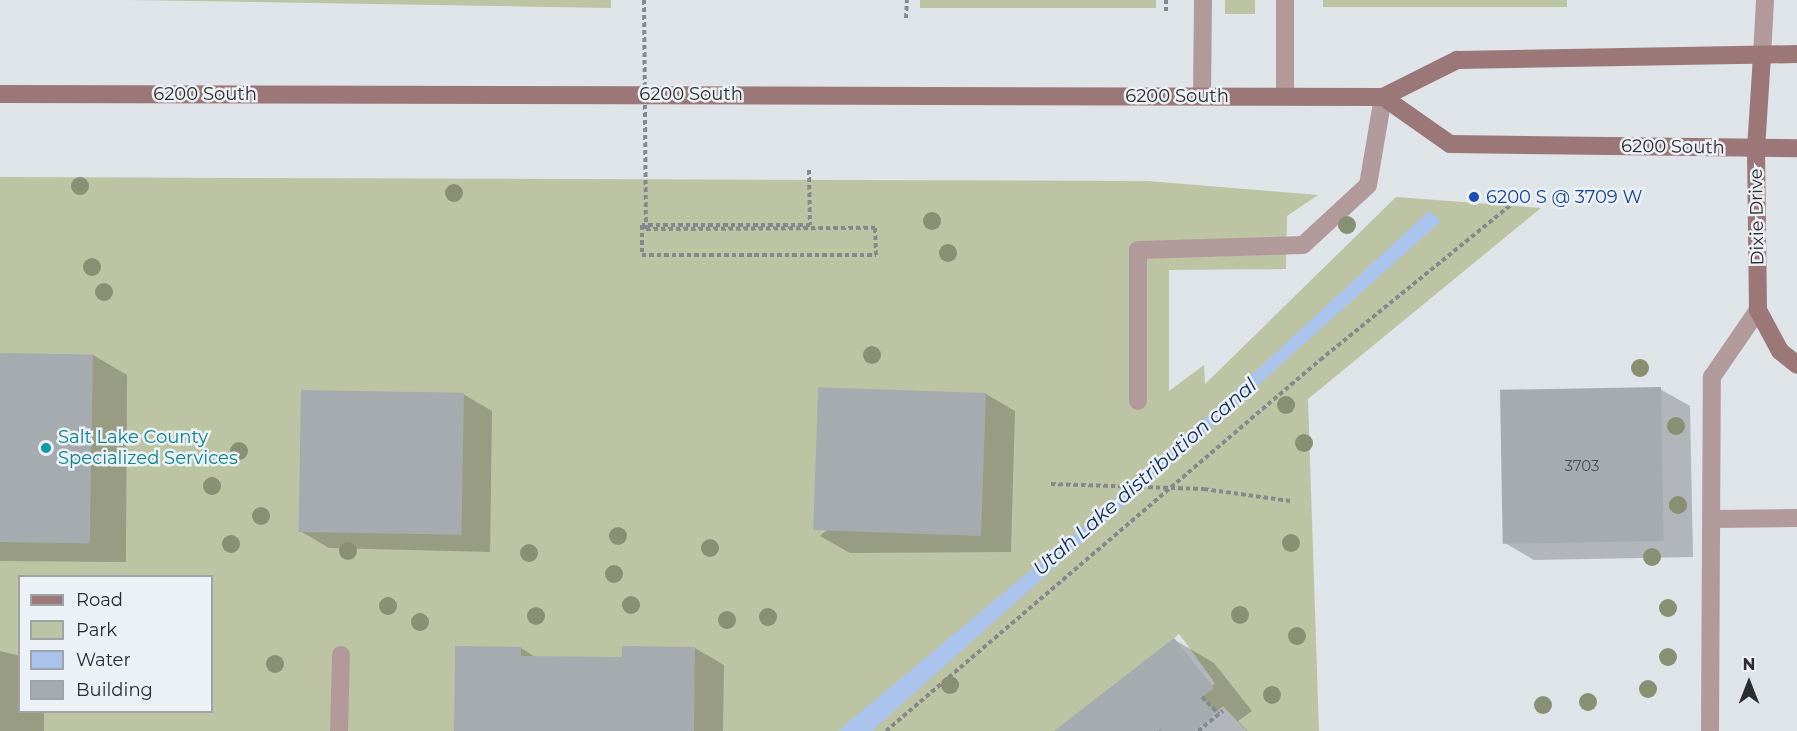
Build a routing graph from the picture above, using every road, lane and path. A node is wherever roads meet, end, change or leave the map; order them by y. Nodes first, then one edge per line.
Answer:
1 (644, 0) edge
2 (907, 0) edge
3 (1166, 0) edge
4 (1203, 0) edge
5 (1285, 0) edge
6 (1765, 0) edge
7 (1166, 17) dead end
8 (906, 18) dead end
9 (1797, 54) edge
10 (1762, 56) junction
11 (0, 94) edge
12 (1202, 96) junction
13 (1285, 96) junction
14 (1383, 97) junction
15 (1756, 148) junction
16 (1797, 148) edge
17 (809, 170) dead end
18 (1522, 196) dead end
19 (1758, 310) junction
20 (1797, 365) edge
21 (1138, 401) dead end
22 (1051, 484) dead end
23 (1170, 488) junction
24 (1291, 501) dead end
25 (1797, 518) edge
26 (1713, 519) junction
27 (341, 655) dead end
28 (1202, 697) dead end
29 (339, 731) edge
30 (886, 731) edge
31 (1198, 731) edge
32 (1710, 731) edge

1 - 17 path, bridge
2 - 8 path
3 - 7 path
4 - 12 street
5 - 13 street
6 - 10 street
9 - 10 main road, 6200 South
10 - 14 main road, 6200 South
10 - 15 main road, Dixie Drive
11 - 12 main road, 6200 South
12 - 13 main road, 6200 South
13 - 14 main road, 6200 South
14 - 15 main road, 6200 South
14 - 21 street
15 - 16 main road, 6200 South
15 - 19 main road, Dixie Drive
18 - 23 path
19 - 20 main road, Dixie Drive
19 - 26 street
22 - 23 path
23 - 24 path
23 - 30 path
25 - 26 street
26 - 32 street
27 - 29 street
28 - 31 path

